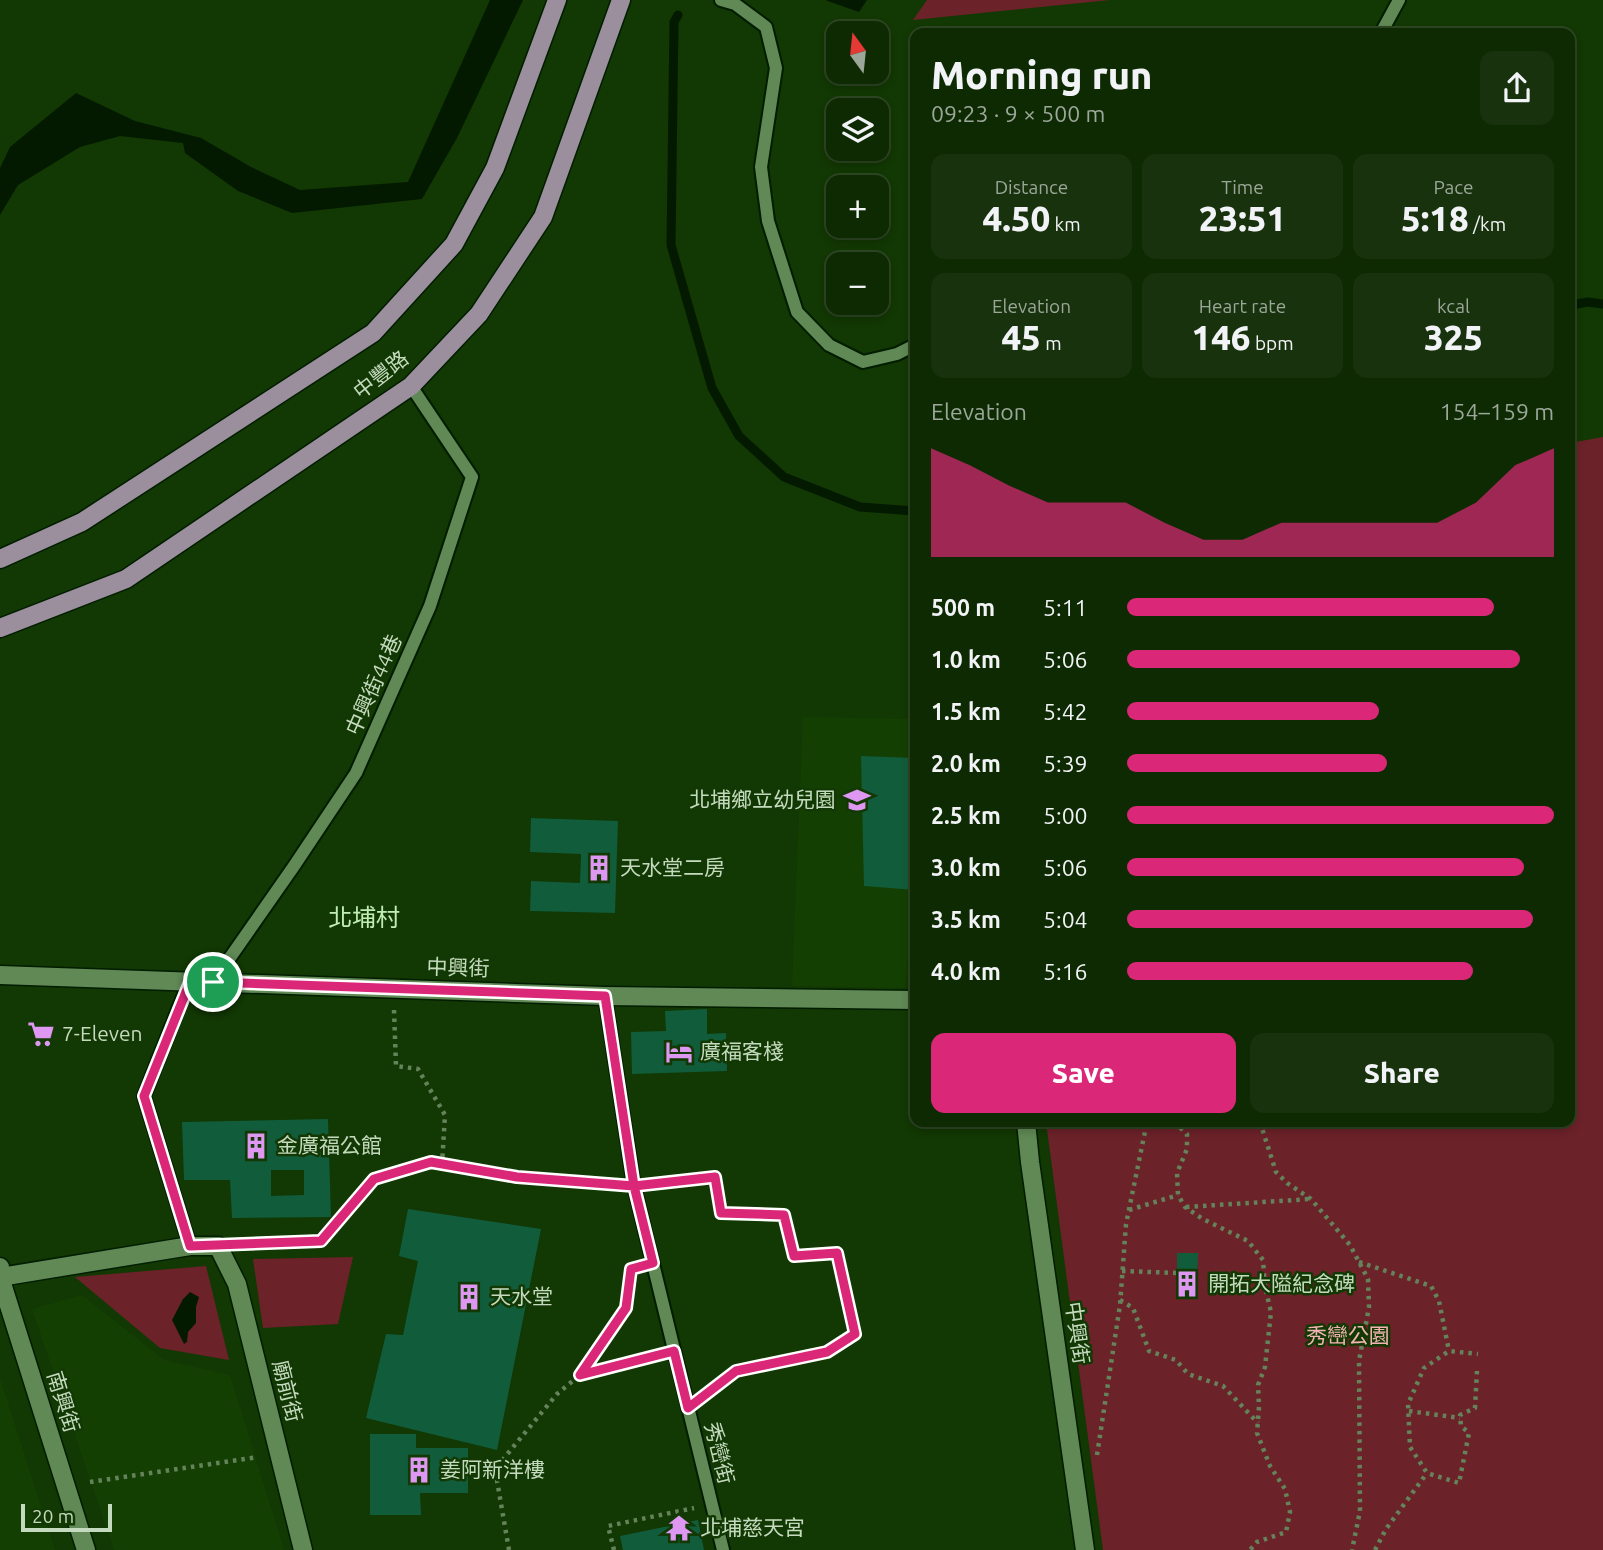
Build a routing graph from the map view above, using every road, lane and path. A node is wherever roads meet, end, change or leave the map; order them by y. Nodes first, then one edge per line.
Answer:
1 (558, 0) edge
2 (621, 0) edge
3 (721, 0) edge
4 (1399, 0) edge
5 (1384, 28) edge
6 (910, 348) edge
7 (411, 386) junction
8 (0, 559) edge
9 (0, 628) edge
10 (0, 975) edge
11 (190, 982) junction
12 (213, 982) junction
13 (393, 989) junction
14 (605, 996) junction
15 (910, 1000) edge
16 (1026, 1127) edge
17 (1146, 1127) edge
18 (1179, 1127) edge
19 (1262, 1127) edge
20 (442, 1164) junction
21 (634, 1186) junction
22 (1178, 1195) junction
23 (1311, 1199) junction
24 (1185, 1207) junction
25 (1129, 1210) junction
26 (190, 1246) junction
27 (218, 1246) junction
28 (1358, 1261) junction
29 (653, 1263) junction
30 (0, 1267) edge
31 (1122, 1271) junction
32 (1177, 1273) dead end
33 (0, 1278) edge
34 (1120, 1300) junction
35 (674, 1351) junction
36 (1449, 1351) junction
37 (1478, 1354) dead end
38 (1477, 1371) dead end
39 (580, 1375) junction
40 (688, 1408) junction
41 (1409, 1410) junction
42 (1460, 1418) junction
43 (1258, 1423) junction
44 (279, 1454) junction
45 (1427, 1474) junction
46 (66, 1485) junction
47 (1077, 1497) junction
48 (712, 1505) junction
49 (86, 1550) edge
50 (303, 1550) edge
51 (509, 1550) edge
52 (614, 1550) edge
53 (723, 1550) edge
54 (1085, 1550) edge
55 (1250, 1550) edge
56 (1352, 1550) edge
57 (1375, 1550) edge

1 - 8 main road, 中豐路
2 - 7 main road, 中豐路
3 - 6 lane
4 - 5 lane
7 - 9 main road, 中豐路
7 - 12 lane, 中興街44巷
10 - 11 street, 中興街
11 - 12 street, 中興街
11 - 26 lane
12 - 13 street, 中興街
13 - 14 street, 中興街
13 - 20 path
14 - 15 street, 中興街
14 - 21 lane, 秀巒街
16 - 47 street, 中興街
17 - 25 path
18 - 22 path
19 - 23 path
20 - 21 path
20 - 27 path
21 - 29 lane, 秀巒街
21 - 40 path
22 - 24 path
22 - 25 path
23 - 24 path
23 - 28 path
24 - 43 path
25 - 31 path
26 - 27 street
26 - 33 street
27 - 44 street, 廟前街
28 - 36 path
28 - 56 path
29 - 35 lane, 秀巒街
29 - 39 path
30 - 33 street, 南興街
31 - 32 path
31 - 34 path
33 - 46 street, 南興街
34 - 43 path
34 - 47 path
35 - 39 path
35 - 40 lane, 秀巒街
36 - 37 path
36 - 41 path
38 - 42 path
39 - 51 path
40 - 48 lane, 秀巒街
41 - 42 path
41 - 45 path
42 - 45 path
43 - 55 path
44 - 46 path
44 - 50 street, 廟前街
45 - 57 path
46 - 49 street, 南興街
47 - 54 street, 中興街
48 - 52 path
48 - 53 lane, 秀巒街

